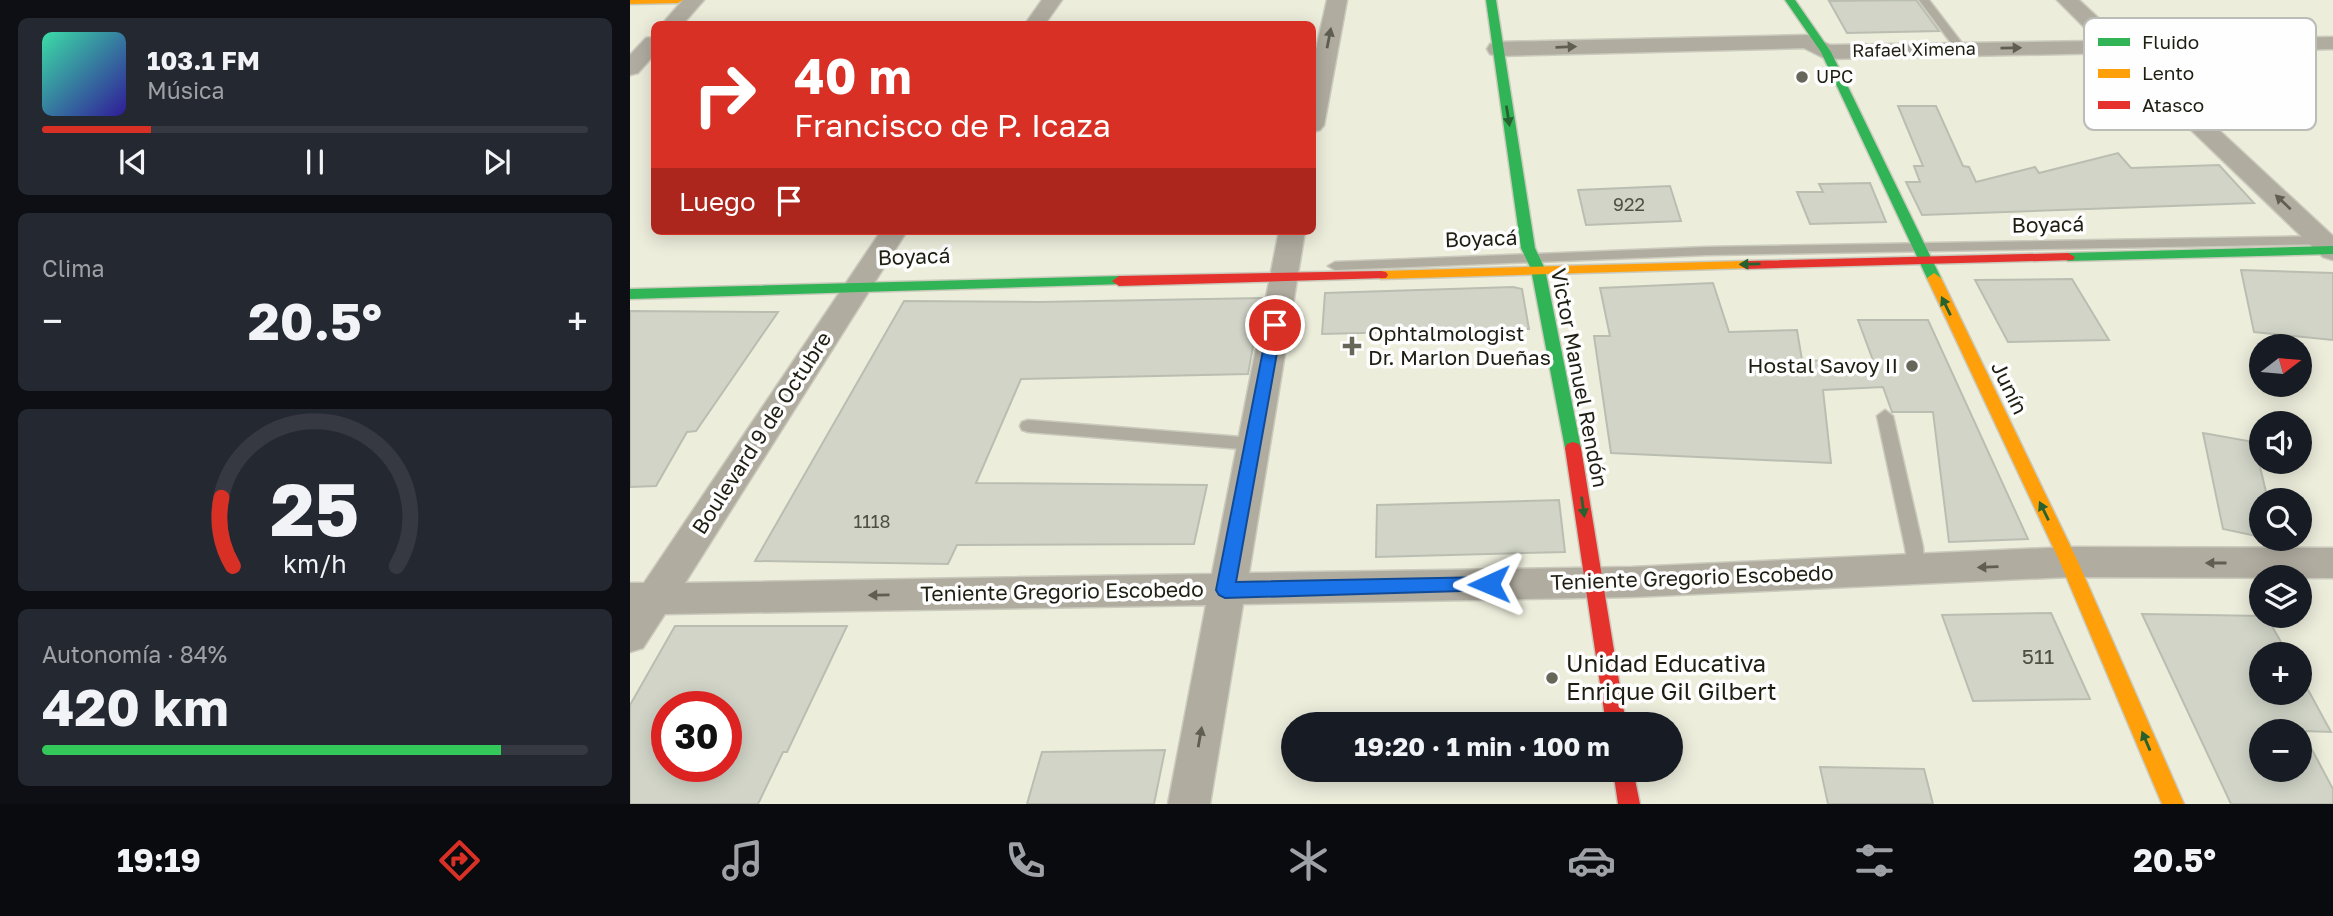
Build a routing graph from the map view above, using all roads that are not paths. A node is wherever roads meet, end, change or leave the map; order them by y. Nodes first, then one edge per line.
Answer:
1 (678, 0) edge
2 (694, 0) edge
3 (1052, 0) edge
4 (1336, 0) edge
5 (1491, 0) edge
6 (1790, 0) edge
7 (1924, 0) edge
8 (2067, 0) edge
9 (630, 1) edge
10 (2087, 18) edge
11 (675, 21) edge
12 (1037, 21) edge
13 (651, 46) edge
14 (2084, 47) edge
15 (1498, 49) junction
16 (1961, 49) junction
17 (1826, 52) junction
18 (630, 68) edge
19 (1316, 104) edge
20 (2208, 130) edge
21 (892, 235) edge
22 (2329, 242) edge
23 (1919, 249) junction
24 (1327, 256) dead end
25 (1287, 258) edge
26 (1533, 258) junction
27 (866, 276) junction
28 (630, 285) edge
29 (630, 294) edge
30 (1885, 416) dead end
31 (1028, 426) dead end
32 (1254, 444) junction
33 (2069, 562) junction
34 (2333, 563) edge
35 (1915, 569) junction
36 (1594, 582) junction
37 (1225, 590) junction
38 (642, 598) edge
39 (630, 636) edge
40 (1614, 712) edge
41 (1625, 782) edge
42 (1189, 804) edge
43 (1629, 804) edge
44 (2173, 804) edge

1 - 9 main road
2 - 11 street
3 - 12 street
19 -> 4 street
5 - 15 main road, Victor Manuel Rendón
6 - 17 main road, Junín
7 - 16 lane
8 - 10 street
13 - 18 street
16 -> 14 street, Rafael Ximena
15 -> 17 street, Rafael Ximena
15 -> 26 main road, Victor Manuel Rendón
16 - 17 street, Rafael Ximena
17 - 23 main road, Junín
22 -> 20 street
21 - 27 street, Boulevard 9 de Octubre
22 - 23 main road, Boyacá
22 - 23 main road, Boyacá
23 -> 26 main road, Boyacá
23 - 26 main road, Boyacá
33 -> 23 main road, Junín
24 - 26 main road, Boyacá
25 - 26 main road, Boyacá
25 - 27 main road, Boyacá
25 - 32 street
26 -> 36 main road, Victor Manuel Rendón
27 - 28 lane, Boyacá
27 - 29 main road, Boyacá
27 - 38 street, Boulevard 9 de Octubre
30 - 35 lane
31 - 32 lane
32 - 37 street
34 -> 33 street, Teniente Gregorio Escobedo
33 -> 35 street, Teniente Gregorio Escobedo
44 -> 33 main road, Junín
35 - 36 street, Teniente Gregorio Escobedo
36 - 37 street, Teniente Gregorio Escobedo
36 - 40 main road, Victor Manuel Rendón
37 -> 38 street, Teniente Gregorio Escobedo
42 -> 37 street
38 - 39 street, Boulevard 9 de Octubre
41 - 43 main road

